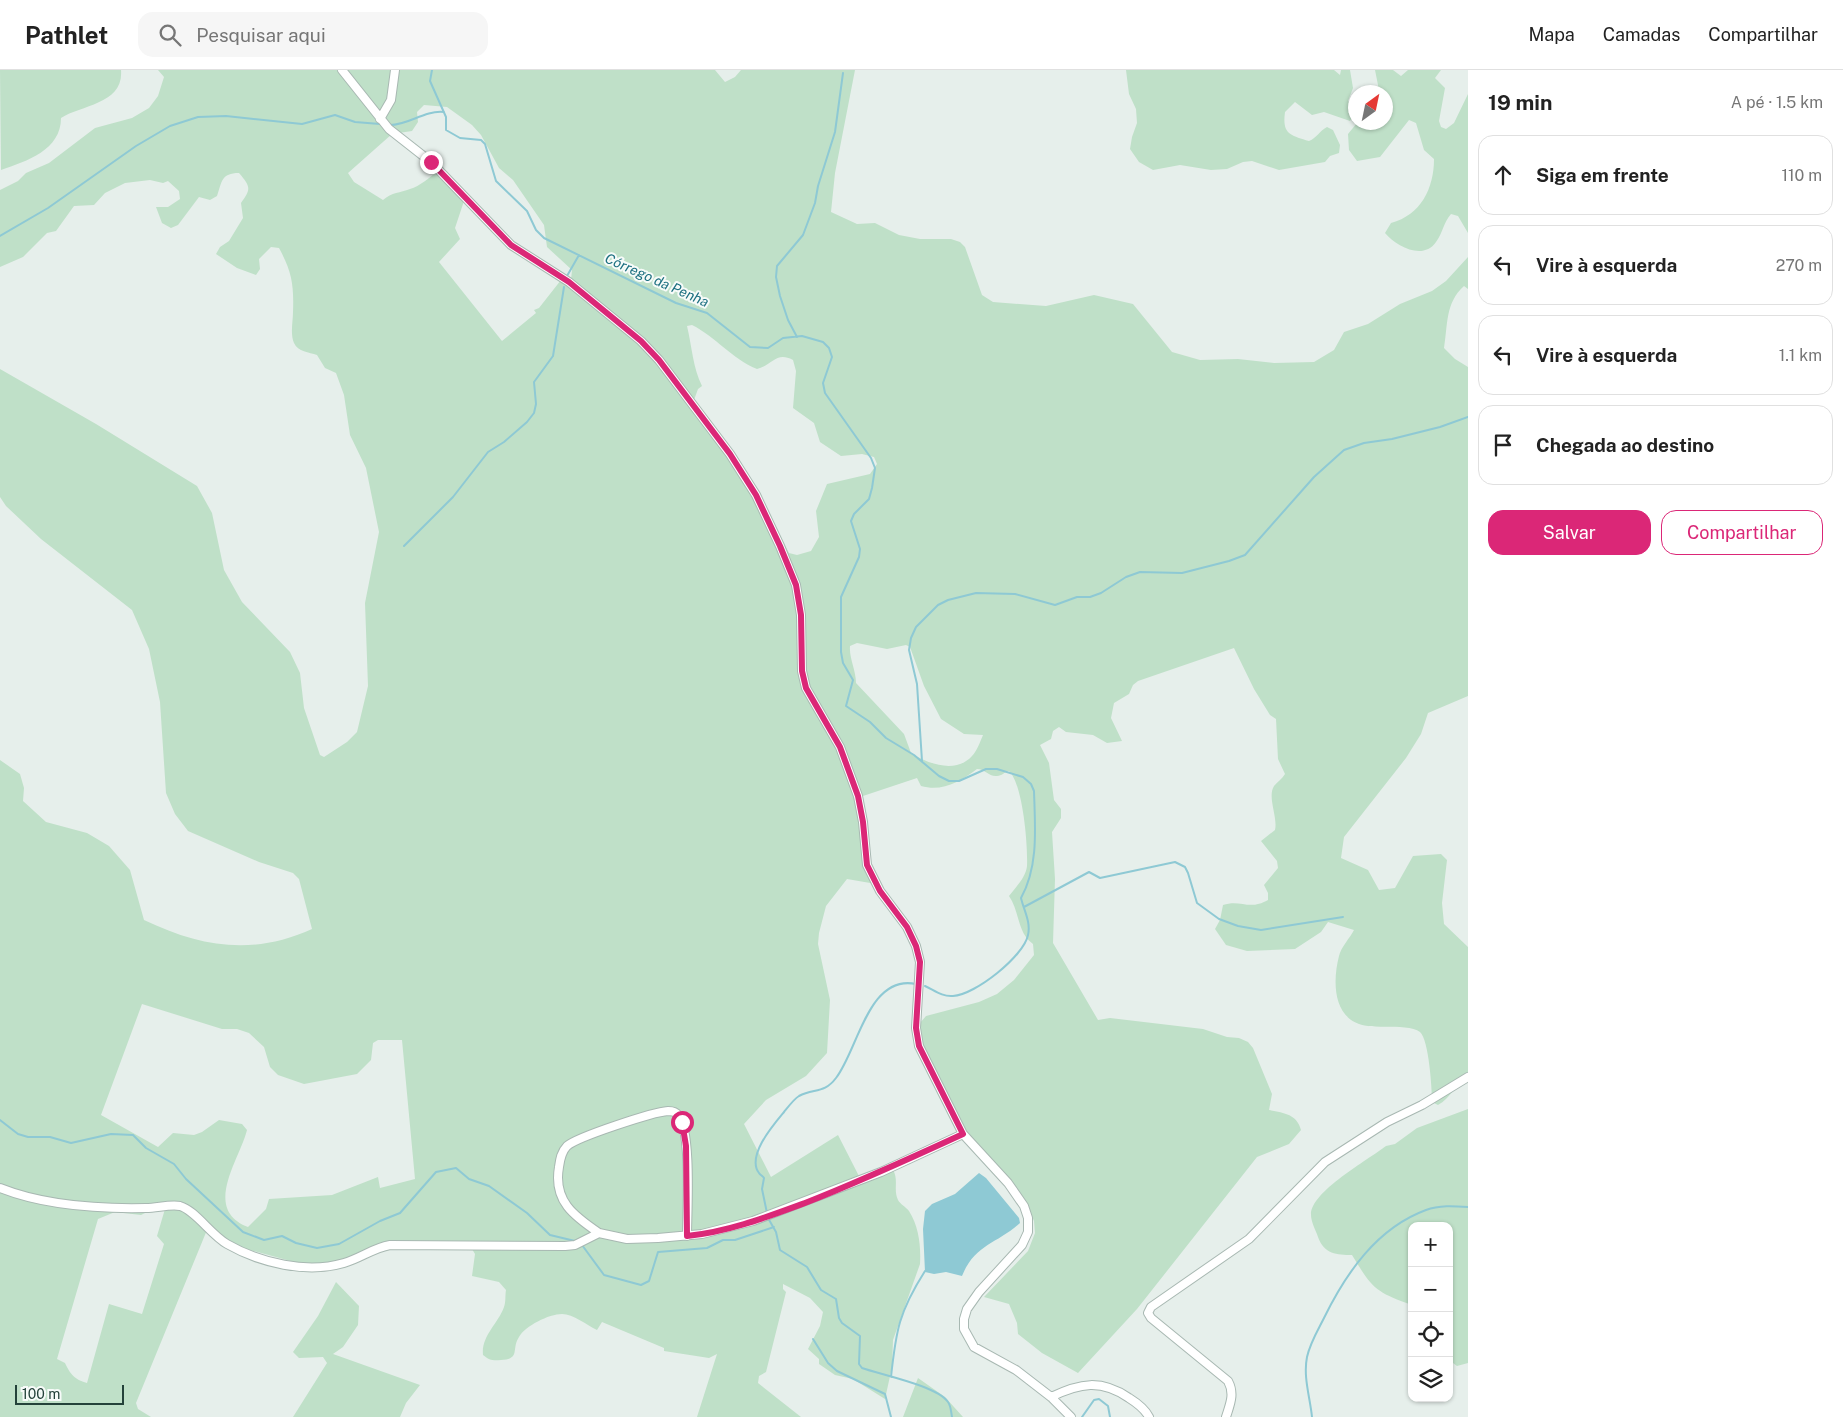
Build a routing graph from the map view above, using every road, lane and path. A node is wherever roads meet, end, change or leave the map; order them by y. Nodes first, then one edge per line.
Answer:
1 (342, 70) edge
2 (387, 70) edge
3 (395, 70) edge
4 (393, 80) junction
5 (380, 119) junction
6 (1468, 1077) edge
7 (963, 1134) junction
8 (0, 1188) edge
9 (599, 1233) junction
10 (687, 1236) junction
11 (1051, 1397) junction
12 (1071, 1417) edge
13 (1149, 1417) edge
14 (1226, 1417) edge

1 - 5 street
2 - 4 street
3 - 4 street
4 - 5 street
5 - 7 street
6 - 14 street
7 - 10 street
7 - 11 street
8 - 9 street
9 - 10 street
9 - 10 street
11 - 12 street
11 - 13 street

